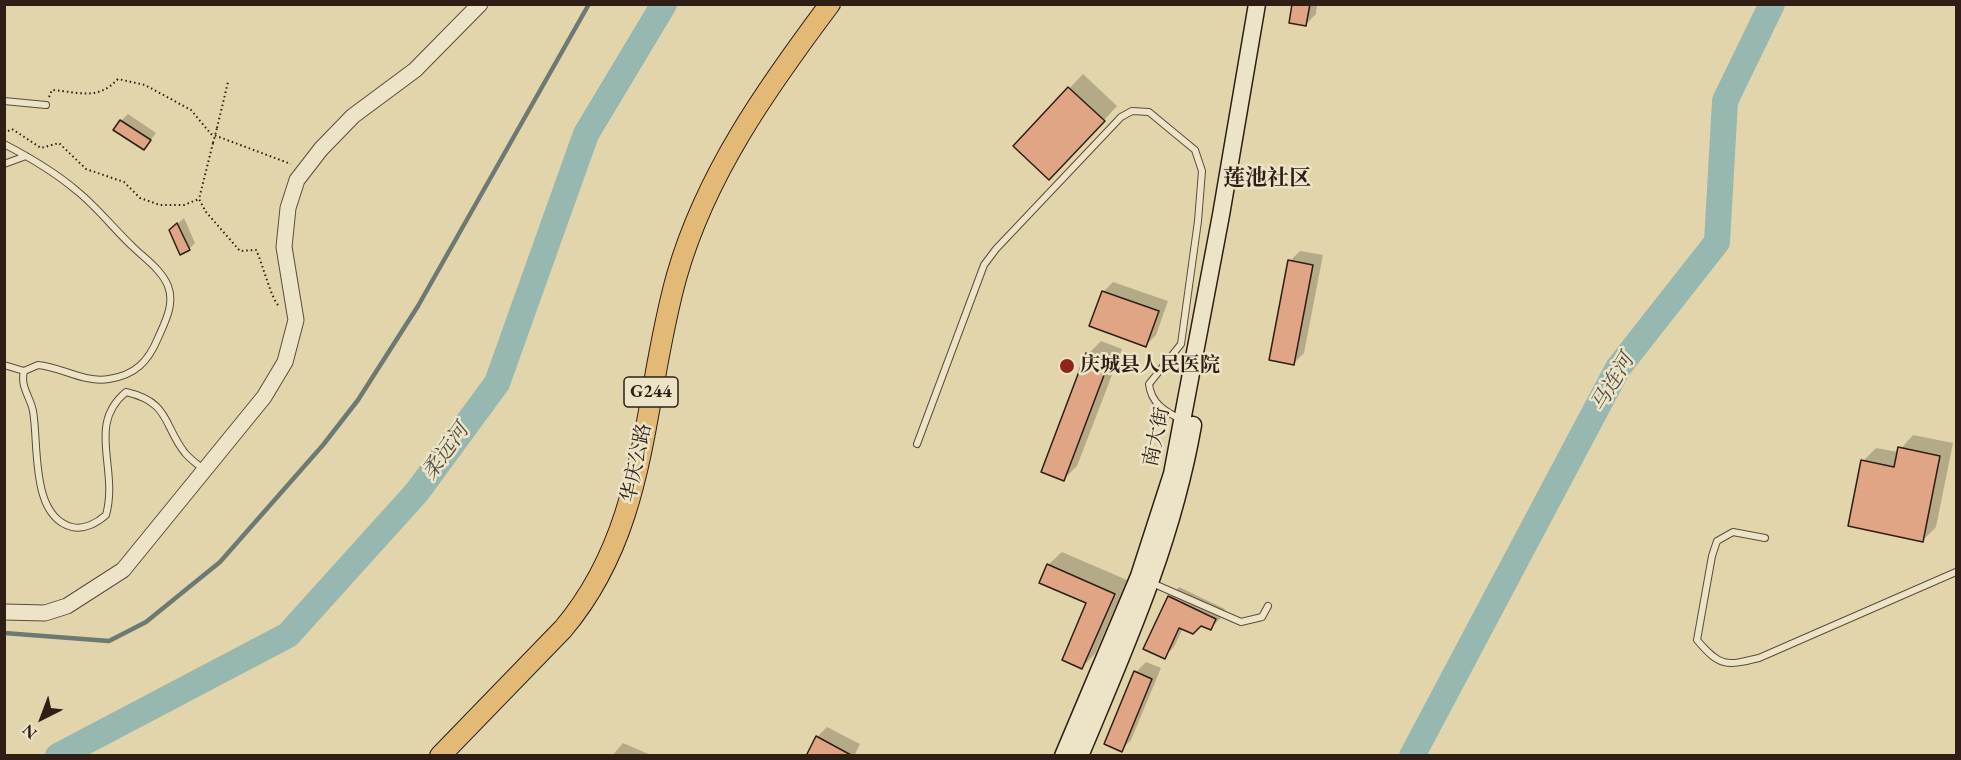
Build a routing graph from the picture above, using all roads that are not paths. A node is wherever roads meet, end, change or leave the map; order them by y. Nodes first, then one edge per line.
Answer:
1 (480, 4) edge
2 (830, 4) edge
3 (839, 4) edge
4 (1257, 4) edge
5 (1269, 4) edge
6 (4, 101) edge
7 (46, 105) road end
8 (4, 144) edge
9 (26, 156) junction
10 (4, 164) edge
11 (4, 365) edge
12 (24, 371) junction
13 (1188, 421) junction
14 (916, 444) dead end
15 (204, 470) junction
16 (1765, 538) dead end
17 (1956, 572) edge
18 (1152, 583) junction
19 (1268, 606) dead end
20 (4, 612) edge
21 (440, 756) edge
22 (451, 756) edge
23 (1063, 756) edge
24 (1080, 756) edge

1 - 15 street
2 - 21 highway, 华庆公路 / G244
3 - 22 highway, 华庆公路 / G244
4 - 13 main road, 南大街
5 - 13 main road, 南大街
6 - 7 lane
8 - 9 lane
9 - 10 lane
9 - 12 lane
11 - 12 lane
12 - 15 lane
13 - 14 lane
13 - 18 main road, 南大街
13 - 23 main road, 南大街
15 - 20 street
16 - 17 lane
18 - 19 lane
18 - 24 main road, 南大街

